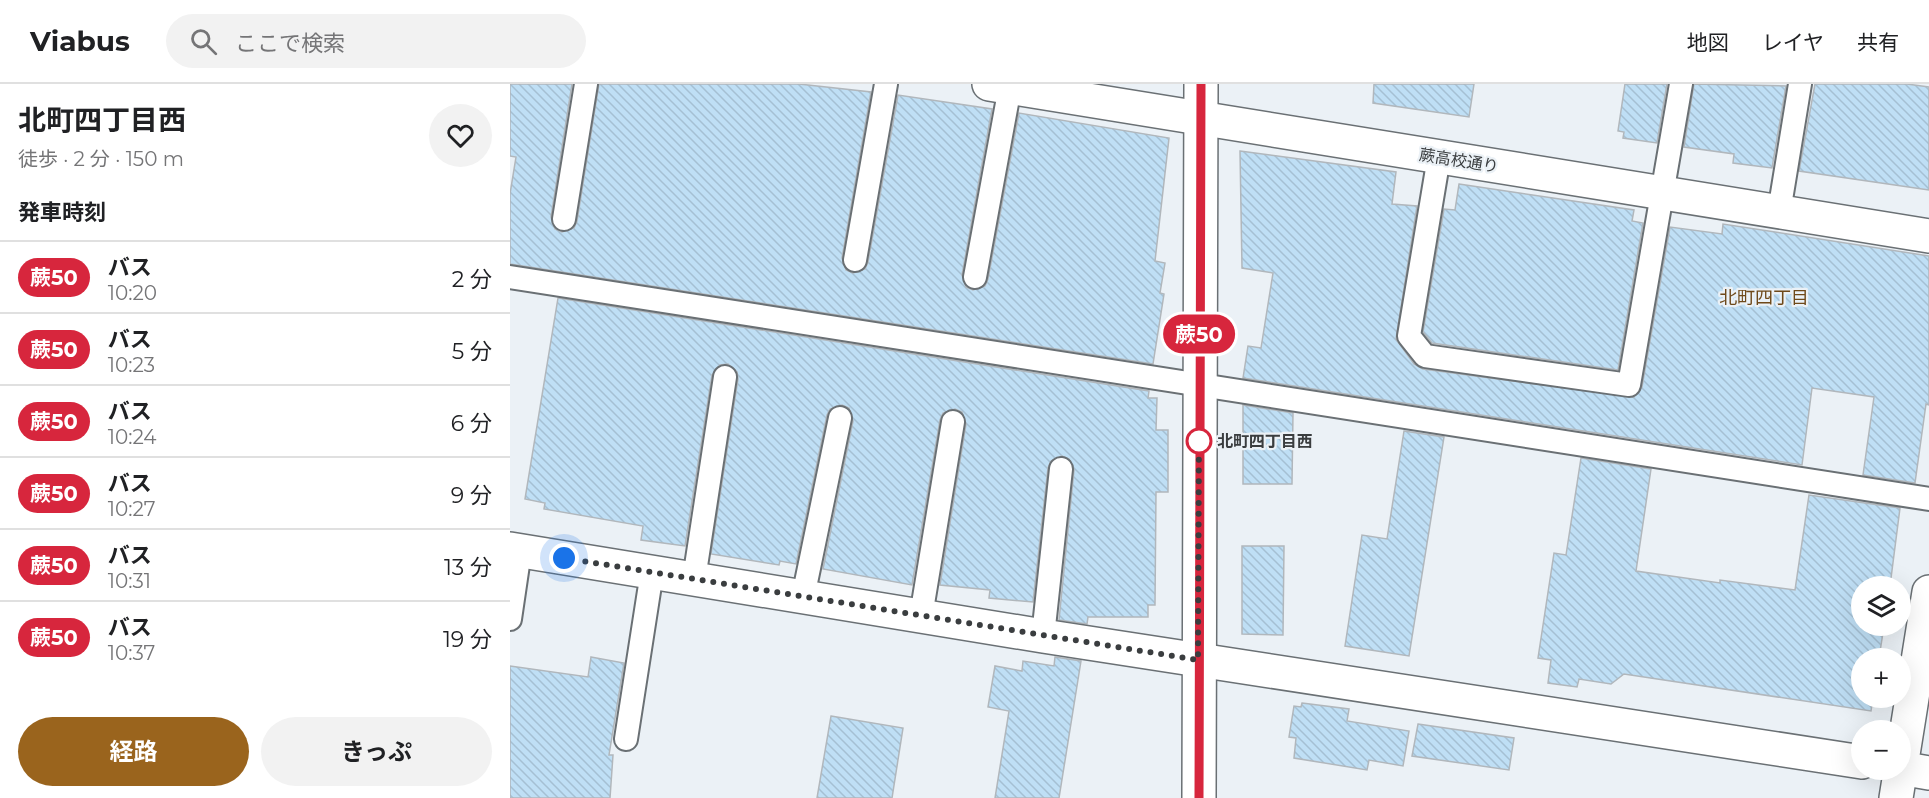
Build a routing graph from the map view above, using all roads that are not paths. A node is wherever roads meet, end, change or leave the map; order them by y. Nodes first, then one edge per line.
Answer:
1 (586, 84) edge
2 (886, 84) edge
3 (1201, 84) edge
4 (1681, 84) edge
5 (1800, 84) edge
6 (999, 86) edge
7 (1201, 118) junction
8 (1439, 157) junction
9 (1662, 193) junction
10 (1779, 212) junction
11 (564, 219) dead end
12 (1929, 236) edge
13 (855, 260) dead end
14 (510, 277) edge
15 (975, 277) dead end
16 (725, 376) dead end
17 (1199, 384) junction
18 (840, 418) dead end
19 (953, 422) dead end
20 (1061, 469) dead end
21 (1929, 498) edge
22 (515, 550) edge
23 (652, 572) junction
24 (694, 579) junction
25 (1929, 592) edge
26 (803, 597) junction
27 (921, 616) junction
28 (510, 619) edge
29 (1043, 636) junction
30 (1198, 660) junction
31 (1909, 720) edge
32 (626, 739) dead end
33 (1851, 760) edge
34 (1911, 770) edge
35 (1929, 773) edge
36 (1899, 780) edge
37 (1199, 798) edge
38 (1896, 798) edge

1 - 11 lane
2 - 13 lane
3 - 7 street
4 - 9 lane
5 - 10 lane
6 - 7 street, 蕨高校通り
6 - 15 lane
7 - 8 street, 蕨高校通り
7 - 17 street
8 - 9 street, 蕨高校通り
8 - 9 lane
9 - 10 street, 蕨高校通り
10 - 12 street, 蕨高校通り
14 - 17 lane
16 - 24 lane
17 - 21 lane
17 - 30 street
18 - 26 lane
19 - 27 lane
20 - 29 lane
22 - 23 street
22 - 28 lane
23 - 24 street
23 - 32 lane
24 - 26 street
25 - 31 street
26 - 27 street
27 - 29 street
29 - 30 street
30 - 33 street
30 - 37 street
34 - 35 street
36 - 38 street

